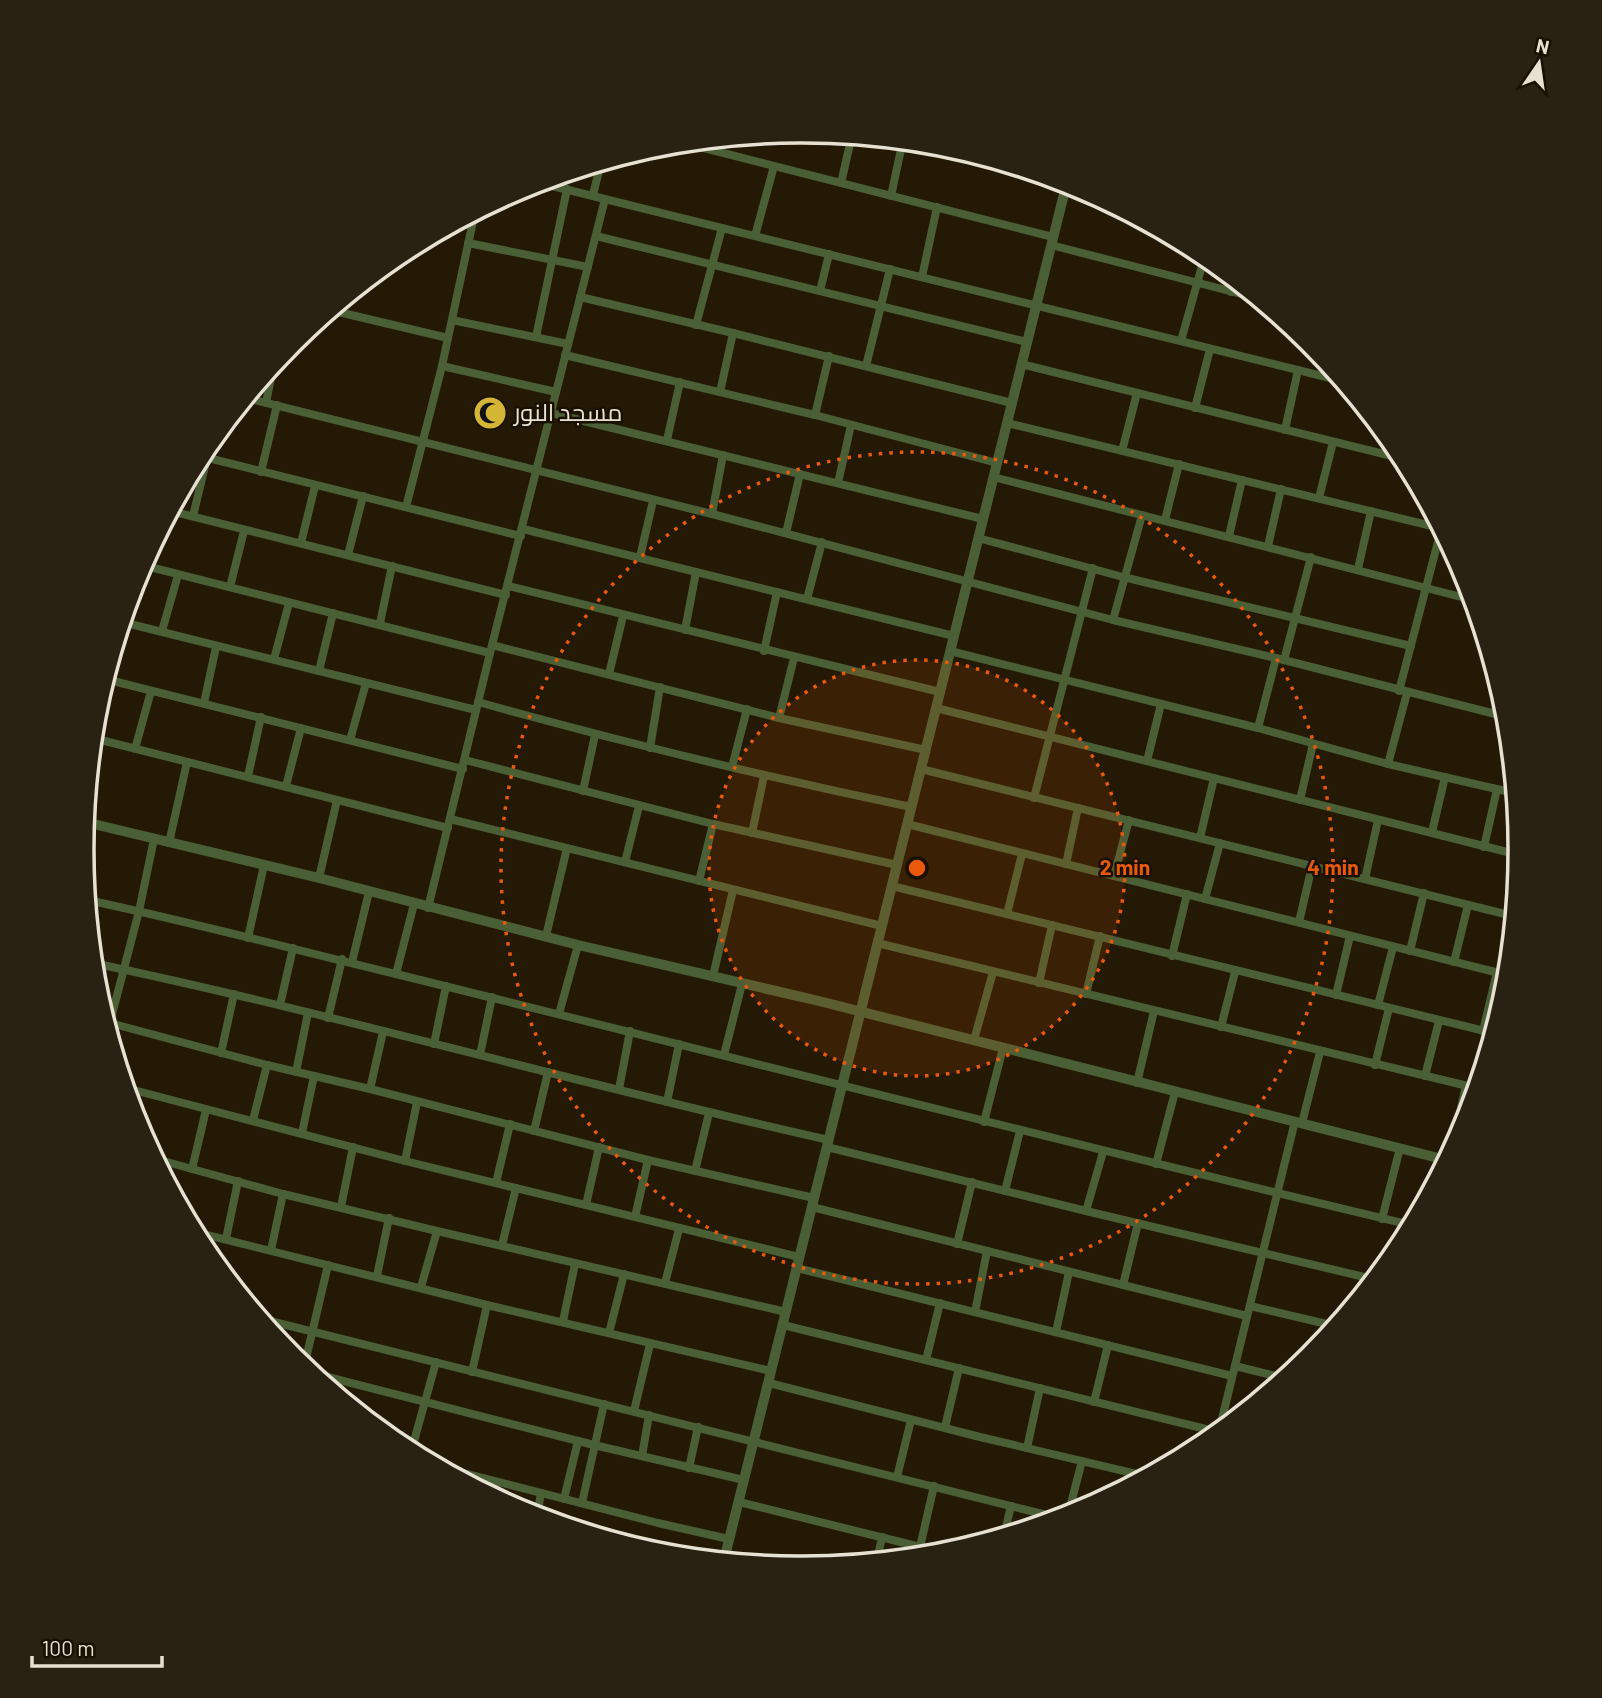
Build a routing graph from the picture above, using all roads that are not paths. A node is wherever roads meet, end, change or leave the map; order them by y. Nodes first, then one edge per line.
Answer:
1 (850, 144) edge
2 (717, 148) edge
3 (901, 150) edge
4 (774, 166) junction
5 (598, 173) edge
6 (841, 183) junction
7 (555, 187) edge
8 (567, 190) junction
9 (1064, 193) edge
10 (593, 195) junction
11 (891, 196) junction
12 (606, 199) junction
13 (936, 207) junction
14 (472, 224) edge
15 (722, 228) junction
16 (596, 236) junction
17 (755, 236) junction
18 (1052, 241) junction
19 (468, 243) junction
20 (828, 254) junction
21 (552, 260) junction
22 (711, 265) junction
23 (588, 267) junction
24 (1201, 267) edge
25 (890, 269) junction
26 (922, 277) junction
27 (1197, 283) junction
28 (1232, 289) edge
29 (820, 291) junction
30 (1231, 292) junction
31 (1238, 294) edge
32 (580, 297) junction
33 (1036, 305) junction
34 (881, 306) junction
35 (341, 313) edge
36 (452, 320) junction
37 (696, 325) junction
38 (733, 333) junction
39 (536, 337) junction
40 (448, 338) junction
41 (1181, 341) junction
42 (1027, 342) junction
43 (568, 344) junction
44 (1210, 349) junction
45 (565, 355) junction
46 (829, 356) junction
47 (1021, 364) junction
48 (442, 366) junction
49 (866, 366) junction
50 (1298, 370) junction
51 (1327, 377) edge
52 (680, 382) junction
53 (270, 383) edge
54 (556, 392) junction
55 (720, 392) junction
56 (1137, 393) junction
57 (256, 400) edge
58 (1012, 402) junction
59 (266, 403) junction
60 (277, 405) junction
61 (1195, 408) junction
62 (551, 413) junction
63 (815, 415) junction
64 (1007, 423) junction
65 (850, 425) junction
66 (1285, 430) junction
67 (667, 440) junction
68 (1333, 442) junction
69 (424, 443) junction
70 (1122, 450) junction
71 (723, 455) junction
72 (1387, 455) edge
73 (212, 459) edge
74 (997, 463) junction
75 (1179, 464) junction
76 (261, 472) junction
77 (537, 472) junction
78 (800, 474) junction
79 (993, 477) junction
80 (200, 478) edge
81 (1242, 480) junction
82 (838, 483) junction
83 (315, 486) junction
84 (1281, 489) junction
85 (363, 496) junction
86 (1319, 498) junction
87 (653, 500) junction
88 (406, 507) junction
89 (1371, 511) junction
90 (180, 513) edge
91 (712, 514) junction
92 (1142, 515) junction
93 (193, 516) junction
94 (983, 519) junction
95 (1165, 520) junction
96 (1429, 526) edge
97 (244, 531) junction
98 (522, 533) junction
99 (786, 533) junction
100 (1228, 536) junction
101 (978, 538) junction
102 (822, 542) junction
103 (301, 543) junction
104 (1438, 543) edge
105 (1268, 546) junction
106 (348, 555) junction
107 (640, 557) junction
108 (1311, 557) junction
109 (392, 566) junction
110 (153, 568) edge
111 (1093, 568) junction
112 (1357, 569) junction
113 (696, 572) junction
114 (178, 575) junction
115 (1123, 577) junction
116 (968, 581) junction
117 (230, 587) junction
118 (1426, 587) junction
119 (507, 591) junction
120 (777, 592) junction
121 (1461, 597) edge
122 (807, 598) junction
123 (289, 603) junction
124 (1081, 611) junction
125 (333, 613) junction
126 (623, 615) junction
127 (1293, 618) junction
128 (1113, 620) junction
129 (131, 624) edge
130 (380, 624) junction
131 (162, 631) junction
132 (685, 631) junction
133 (954, 636) junction
134 (1411, 646) junction
135 (216, 647) junction
136 (491, 649) junction
137 (764, 651) junction
138 (950, 651) junction
139 (794, 658) junction
140 (274, 659) junction
141 (1280, 659) junction
142 (319, 671) junction
143 (608, 674) junction
144 (1064, 681) junction
145 (115, 682) edge
146 (366, 683) junction
147 (660, 687) junction
148 (151, 691) junction
149 (940, 692) junction
150 (1403, 692) junction
151 (204, 703) junction
152 (1161, 704) junction
153 (477, 706) junction
154 (936, 708) junction
155 (747, 709) junction
156 (1494, 714) edge
157 (261, 717) junction
158 (779, 718) junction
159 (301, 728) junction
160 (1258, 728) junction
161 (595, 735) junction
162 (1049, 738) junction
163 (350, 740) junction
164 (103, 741) edge
165 (1313, 744) junction
166 (650, 748) junction
167 (135, 749) junction
168 (926, 750) junction
169 (1147, 761) junction
170 (187, 762) junction
171 (1388, 764) junction
172 (464, 765) junction
173 (732, 767) junction
174 (921, 769) junction
175 (764, 775) junction
176 (248, 776) junction
177 (1446, 777) junction
178 (1213, 778) junction
179 (286, 786) junction
180 (1497, 789) junction
181 (583, 791) junction
182 (1505, 791) edge
183 (1034, 798) junction
184 (337, 800) junction
185 (1300, 800) junction
186 (639, 806) junction
187 (911, 807) junction
188 (1078, 808) junction
189 (1129, 820) junction
190 (1378, 820) junction
191 (449, 824) junction
192 (713, 824) junction
193 (907, 824) junction
194 (95, 825) edge
195 (1432, 832) junction
196 (752, 833) junction
197 (1200, 838) junction
198 (153, 839) junction
199 (169, 843) junction
200 (1220, 843) junction
201 (1485, 846) junction
202 (567, 848) junction
203 (1508, 852) edge
204 (1022, 854) junction
205 (625, 862) junction
206 (1066, 864) junction
207 (264, 865) junction
208 (897, 865) junction
209 (1312, 866) junction
210 (1114, 876) junction
211 (319, 878) junction
212 (1365, 879) junction
213 (699, 881) junction
214 (892, 886) junction
215 (733, 890) junction
216 (369, 892) junction
217 (1187, 894) junction
218 (1424, 894) junction
219 (1205, 899) junction
220 (97, 902) edge
221 (414, 904) junction
222 (1468, 905) junction
223 (428, 908) junction
224 (139, 911) junction
225 (1504, 913) edge
226 (1007, 914) junction
227 (1299, 922) junction
228 (1052, 925) junction
229 (882, 926) junction
230 (546, 936) junction
231 (1100, 936) junction
232 (1350, 936) junction
233 (247, 937) junction
234 (877, 943) junction
235 (578, 945) junction
236 (1393, 947) junction
237 (293, 948) junction
238 (1409, 951) junction
239 (1172, 956) junction
240 (342, 959) junction
241 (352, 962) junction
242 (1454, 962) junction
243 (105, 966) edge
244 (124, 970) junction
245 (993, 972) junction
246 (1235, 972) junction
247 (1497, 972) edge
248 (396, 974) junction
249 (713, 976) junction
250 (1039, 983) junction
251 (742, 984) junction
252 (446, 986) junction
253 (234, 994) junction
254 (1086, 994) junction
255 (1336, 995) junction
256 (492, 997) junction
257 (280, 1005) junction
258 (1378, 1005) junction
259 (1389, 1008) junction
260 (114, 1010) edge
261 (860, 1012) junction
262 (1154, 1012) junction
263 (308, 1013) junction
264 (559, 1014) junction
265 (328, 1018) junction
266 (1439, 1021) junction
267 (1221, 1027) junction
268 (118, 1029) edge
269 (630, 1031) junction
270 (1483, 1031) edge
271 (383, 1032) junction
272 (974, 1040) junction
273 (433, 1044) junction
274 (679, 1044) junction
275 (1003, 1048) junction
276 (1320, 1052) junction
277 (221, 1053) junction
278 (480, 1055) junction
279 (724, 1055) junction
280 (267, 1065) junction
281 (1375, 1065) junction
282 (296, 1072) junction
283 (548, 1072) junction
284 (314, 1076) junction
285 (1425, 1076) junction
286 (1137, 1083) junction
287 (842, 1084) junction
288 (1466, 1086) edge
289 (370, 1089) junction
290 (619, 1090) junction
291 (138, 1091) edge
292 (1175, 1092) junction
293 (417, 1101) junction
294 (667, 1102) junction
295 (206, 1110) junction
296 (709, 1113) junction
297 (253, 1120) junction
298 (984, 1122) junction
299 (1298, 1122) junction
300 (510, 1124) junction
301 (534, 1131) junction
302 (1020, 1131) junction
303 (302, 1133) junction
304 (828, 1143) junction
305 (353, 1147) junction
306 (599, 1147) junction
307 (1400, 1148) junction
308 (1103, 1152) junction
309 (1437, 1158) edge
310 (648, 1160) junction
311 (405, 1161) junction
312 (168, 1162) edge
313 (1156, 1164) junction
314 (192, 1169) junction
315 (695, 1171) junction
316 (238, 1181) junction
317 (972, 1182) junction
318 (496, 1183) junction
319 (516, 1188) junction
320 (1005, 1191) junction
321 (1277, 1193) junction
322 (284, 1194) junction
323 (813, 1203) junction
324 (586, 1205) junction
325 (341, 1207) junction
326 (1086, 1211) junction
327 (635, 1217) junction
328 (389, 1218) junction
329 (1382, 1219) junction
330 (1138, 1223) junction
331 (1400, 1223) edge
332 (679, 1229) junction
333 (437, 1231) junction
334 (210, 1236) edge
335 (226, 1240) junction
336 (957, 1244) junction
337 (502, 1245) junction
338 (271, 1250) junction
339 (987, 1251) junction
340 (1262, 1254) junction
341 (798, 1262) junction
342 (575, 1264) junction
343 (328, 1265) junction
344 (1069, 1272) junction
345 (624, 1274) junction
346 (377, 1276) junction
347 (1364, 1277) edge
348 (665, 1283) junction
349 (1123, 1285) junction
350 (421, 1287) junction
351 (940, 1303) junction
352 (487, 1305) junction
353 (1250, 1306) junction
354 (786, 1312) junction
355 (975, 1312) junction
356 (1247, 1316) junction
357 (563, 1321) junction
358 (1324, 1323) edge
359 (278, 1324) edge
360 (783, 1325) junction
361 (312, 1332) junction
362 (1056, 1332) junction
363 (609, 1334) junction
364 (650, 1344) junction
365 (1108, 1345) junction
366 (307, 1354) edge
367 (926, 1360) junction
368 (436, 1363) junction
369 (1235, 1366) junction
370 (958, 1368) junction
371 (771, 1371) junction
372 (472, 1372) junction
373 (1272, 1375) edge
374 (1232, 1376) junction
375 (333, 1378) edge
376 (768, 1383) junction
377 (1040, 1388) junction
378 (425, 1402) junction
379 (1094, 1402) junction
380 (604, 1404) junction
381 (634, 1411) junction
382 (649, 1415) junction
383 (1223, 1416) edge
384 (911, 1420) junction
385 (1208, 1426) edge
386 (698, 1427) junction
387 (945, 1427) junction
388 (414, 1440) edge
389 (754, 1440) junction
390 (578, 1441) junction
391 (594, 1446) junction
392 (1027, 1448) junction
393 (642, 1456) junction
394 (1082, 1461) junction
395 (689, 1468) junction
396 (1132, 1473) edge
397 (897, 1477) junction
398 (480, 1478) edge
399 (744, 1480) junction
400 (934, 1486) junction
401 (541, 1493) junction
402 (564, 1499) junction
403 (738, 1502) junction
404 (1072, 1502) edge
405 (582, 1503) junction
406 (539, 1505) edge
407 (1011, 1506) junction
408 (1040, 1513) edge
409 (1007, 1524) edge
410 (883, 1537) junction
411 (729, 1539) junction
412 (921, 1545) edge
413 (915, 1546) edge
414 (879, 1550) edge
415 (726, 1551) edge

1 - 6 street
2 - 4 street
3 - 11 street
4 - 6 street
4 - 17 street
5 - 10 street
6 - 11 street
7 - 8 street
8 - 10 street
8 - 21 street
9 - 18 street
10 - 12 street
11 - 13 street
12 - 15 street
12 - 16 street
13 - 18 street
13 - 26 street
14 - 19 street
15 - 17 street
15 - 22 street
16 - 22 street
16 - 23 street
17 - 20 street
18 - 27 street
18 - 33 street
19 - 21 street
19 - 36 street
20 - 25 street
20 - 29 street
21 - 23 street
21 - 39 street
22 - 29 street
22 - 37 street
23 - 32 street
24 - 27 street
25 - 26 street
25 - 34 street
26 - 33 street
27 - 30 street
27 - 41 street
28 - 30 street
29 - 34 street
30 - 31 street
32 - 37 street
32 - 43 street
33 - 41 street
33 - 42 street
34 - 42 street
34 - 49 street
35 - 40 street
36 - 39 street
36 - 40 street
37 - 38 street
38 - 46 street
38 - 55 street
39 - 43 street
40 - 48 street
41 - 44 street
42 - 47 street
43 - 45 street
44 - 50 street
44 - 61 street
45 - 52 street
45 - 54 street
46 - 49 street
46 - 63 street
47 - 56 street
47 - 58 street
48 - 54 street
48 - 69 street
49 - 58 street
50 - 51 street
50 - 66 street
52 - 55 street
52 - 67 street
53 - 59 street
54 - 62 street
55 - 63 street
56 - 61 street
56 - 70 street
57 - 59 street
58 - 64 street
59 - 60 street
60 - 69 street
60 - 76 street
61 - 66 street
62 - 67 street
62 - 77 street
63 - 65 street
64 - 70 street
64 - 74 street
65 - 74 street
65 - 82 street
66 - 68 street
67 - 71 street
68 - 72 street
68 - 86 street
69 - 77 street
69 - 88 street
70 - 75 street
71 - 78 street
71 - 91 street
73 - 76 street
74 - 79 street
75 - 81 street
75 - 95 street
76 - 83 street
77 - 87 street
77 - 98 street
78 - 82 street
78 - 99 street
79 - 92 street
79 - 94 street
80 - 93 street
81 - 84 street
81 - 100 street
82 - 94 street
83 - 85 street
83 - 103 street
84 - 86 street
84 - 105 street
85 - 88 street
85 - 106 street
86 - 89 street
87 - 91 street
87 - 107 street
88 - 98 street
89 - 96 street
89 - 112 street
90 - 93 street
91 - 99 street
92 - 95 street
92 - 115 street
93 - 97 street
94 - 101 street
95 - 100 street
97 - 103 street
97 - 117 street
98 - 107 street
98 - 119 street
99 - 102 street
100 - 105 street
101 - 111 street
101 - 116 street
102 - 116 street
102 - 122 street
103 - 106 street
104 - 118 street
105 - 108 street
106 - 109 street
107 - 113 street
108 - 112 street
108 - 127 street
109 - 119 street
109 - 130 street
110 - 114 street
111 - 115 street
111 - 124 street
112 - 118 street
113 - 120 street
113 - 132 street
114 - 117 street
114 - 131 street
115 - 127 street
115 - 128 street
116 - 124 street
116 - 133 street
117 - 123 street
118 - 121 street
118 - 134 street
119 - 126 street
119 - 136 street
120 - 122 street
120 - 137 street
122 - 133 street
123 - 125 street
123 - 140 street
124 - 128 street
124 - 144 street
125 - 130 street
125 - 142 street
126 - 132 street
126 - 143 street
127 - 134 street
127 - 141 street
128 - 141 street
129 - 131 street
130 - 136 street
131 - 135 street
132 - 137 street
133 - 138 street
134 - 150 street
135 - 140 street
135 - 151 street
136 - 143 street
136 - 153 street
137 - 139 street
138 - 144 street
138 - 149 street
139 - 149 street
139 - 158 street
140 - 142 street
141 - 150 street
141 - 160 street
142 - 146 street
143 - 147 street
144 - 152 street
144 - 162 street
145 - 148 street
146 - 153 street
146 - 163 street
147 - 155 street
147 - 166 street
148 - 151 street
148 - 167 street
149 - 154 street
150 - 156 street
150 - 171 street
151 - 157 street
152 - 160 street
152 - 169 street
153 - 161 street
153 - 172 street
154 - 162 street
154 - 168 street
155 - 158 street
155 - 173 street
157 - 159 street
157 - 176 street
158 - 168 street
159 - 163 street
159 - 179 street
160 - 165 street
161 - 166 street
161 - 181 street
162 - 169 street
162 - 183 street
163 - 172 street
164 - 167 street
165 - 171 street
165 - 185 street
166 - 173 street
167 - 170 street
168 - 174 street
169 - 178 street
170 - 176 street
170 - 199 street
171 - 177 street
172 - 181 street
172 - 191 street
173 - 175 street
174 - 183 street
174 - 187 street
175 - 187 street
175 - 196 street
176 - 179 street
177 - 180 street
177 - 195 street
178 - 185 street
178 - 197 street
179 - 184 street
180 - 182 street
180 - 201 street
181 - 186 street
183 - 188 street
184 - 191 street
184 - 211 street
185 - 190 street
186 - 192 street
186 - 205 street
187 - 193 street
188 - 189 street
188 - 206 street
189 - 197 street
189 - 210 street
190 - 195 street
190 - 212 street
191 - 202 street
191 - 223 street
192 - 196 street
192 - 213 street
193 - 204 street
193 - 208 street
194 - 198 street
195 - 201 street
196 - 208 street
197 - 200 street
198 - 199 street
198 - 224 street
199 - 207 street
200 - 209 street
200 - 219 street
201 - 203 street
202 - 205 street
202 - 230 street
204 - 206 street
204 - 226 street
205 - 213 street
206 - 210 street
207 - 211 street
207 - 233 street
208 - 214 street
209 - 212 street
209 - 227 street
210 - 217 street
211 - 216 street
212 - 218 street
213 - 215 street
214 - 226 street
214 - 229 street
215 - 229 street
215 - 249 street
216 - 221 street
216 - 241 street
217 - 219 street
217 - 239 street
218 - 222 street
218 - 238 street
219 - 227 street
220 - 224 street
221 - 223 street
221 - 248 street
222 - 225 street
222 - 242 street
223 - 230 street
224 - 233 street
224 - 244 street
226 - 228 street
227 - 232 street
228 - 231 street
228 - 250 street
229 - 234 street
230 - 235 street
231 - 239 street
231 - 254 street
232 - 236 street
232 - 255 street
233 - 237 street
234 - 245 street
234 - 261 street
235 - 249 street
235 - 264 street
236 - 238 street
236 - 258 street
237 - 240 street
237 - 257 street
238 - 242 street
239 - 246 street
240 - 241 street
240 - 265 street
241 - 248 street
242 - 247 street
243 - 244 street
244 - 253 street
244 - 260 street
245 - 250 street
245 - 272 street
246 - 255 street
246 - 267 street
248 - 252 street
249 - 251 street
250 - 254 street
251 - 261 street
251 - 279 street
252 - 256 street
252 - 273 street
253 - 257 street
253 - 277 street
254 - 262 street
255 - 258 street
256 - 264 street
256 - 278 street
257 - 263 street
258 - 259 street
259 - 266 street
259 - 281 street
261 - 272 street
261 - 287 street
262 - 267 street
262 - 286 street
263 - 265 street
263 - 282 street
264 - 269 street
265 - 271 street
266 - 270 street
266 - 285 street
267 - 276 street
268 - 277 street
269 - 274 street
269 - 290 street
271 - 273 street
271 - 289 street
272 - 275 street
273 - 278 street
274 - 279 street
274 - 294 street
275 - 286 street
275 - 298 street
276 - 281 street
276 - 299 street
277 - 280 street
278 - 283 street
279 - 287 street
280 - 282 street
280 - 297 street
281 - 285 street
282 - 284 street
283 - 290 street
283 - 301 street
284 - 289 street
284 - 303 street
285 - 288 street
286 - 292 street
287 - 298 street
287 - 304 street
289 - 293 street
290 - 294 street
291 - 295 street
292 - 299 street
292 - 313 street
293 - 300 street
293 - 311 street
294 - 296 street
295 - 297 street
295 - 314 street
296 - 304 street
296 - 315 street
297 - 303 street
298 - 302 street
299 - 307 street
299 - 321 street
300 - 301 street
300 - 318 street
301 - 306 street
302 - 308 street
302 - 320 street
303 - 305 street
304 - 317 street
304 - 323 street
305 - 311 street
305 - 325 street
306 - 310 street
306 - 324 street
307 - 309 street
307 - 329 street
308 - 313 street
308 - 326 street
310 - 315 street
310 - 327 street
311 - 318 street
312 - 314 street
313 - 321 street
314 - 316 street
315 - 323 street
316 - 322 street
316 - 335 street
317 - 320 street
317 - 336 street
318 - 319 street
319 - 324 street
319 - 337 street
320 - 326 street
321 - 329 street
321 - 340 street
322 - 325 street
322 - 338 street
323 - 336 street
323 - 341 street
324 - 327 street
325 - 328 street
326 - 330 street
327 - 332 street
328 - 333 street
328 - 346 street
329 - 331 street
330 - 340 street
330 - 349 street
332 - 341 street
332 - 348 street
333 - 337 street
333 - 350 street
334 - 335 street
335 - 338 street
336 - 339 street
337 - 342 street
338 - 343 street
339 - 344 street
339 - 355 street
340 - 347 street
340 - 353 street
341 - 351 street
341 - 354 street
342 - 345 street
342 - 357 street
343 - 346 street
343 - 361 street
344 - 349 street
344 - 362 street
345 - 348 street
345 - 363 street
346 - 350 street
348 - 354 street
349 - 356 street
350 - 352 street
351 - 355 street
351 - 367 street
352 - 357 street
352 - 372 street
353 - 356 street
353 - 358 street
354 - 360 street
355 - 362 street
356 - 369 street
357 - 363 street
359 - 361 street
360 - 367 street
360 - 371 street
361 - 366 street
361 - 368 street
362 - 365 street
363 - 364 street
364 - 371 street
364 - 381 street
365 - 374 street
365 - 379 street
367 - 370 street
368 - 372 street
368 - 378 street
369 - 373 street
369 - 374 street
370 - 377 street
370 - 387 street
371 - 376 street
372 - 380 street
374 - 383 street
375 - 378 street
376 - 384 street
376 - 389 street
377 - 379 street
377 - 392 street
378 - 388 street
378 - 390 street
379 - 385 street
380 - 381 street
380 - 391 street
381 - 382 street
382 - 386 street
382 - 393 street
384 - 387 street
384 - 397 street
386 - 389 street
386 - 395 street
387 - 392 street
389 - 397 street
389 - 399 street
390 - 391 street
390 - 402 street
391 - 393 street
391 - 405 street
392 - 394 street
393 - 395 street
394 - 396 street
394 - 404 street
395 - 399 street
397 - 400 street
398 - 401 street
399 - 403 street
400 - 407 street
400 - 412 street
401 - 402 street
401 - 406 street
402 - 405 street
403 - 410 street
403 - 411 street
405 - 411 street
407 - 408 street
407 - 409 street
410 - 413 street
410 - 414 street
411 - 415 street

